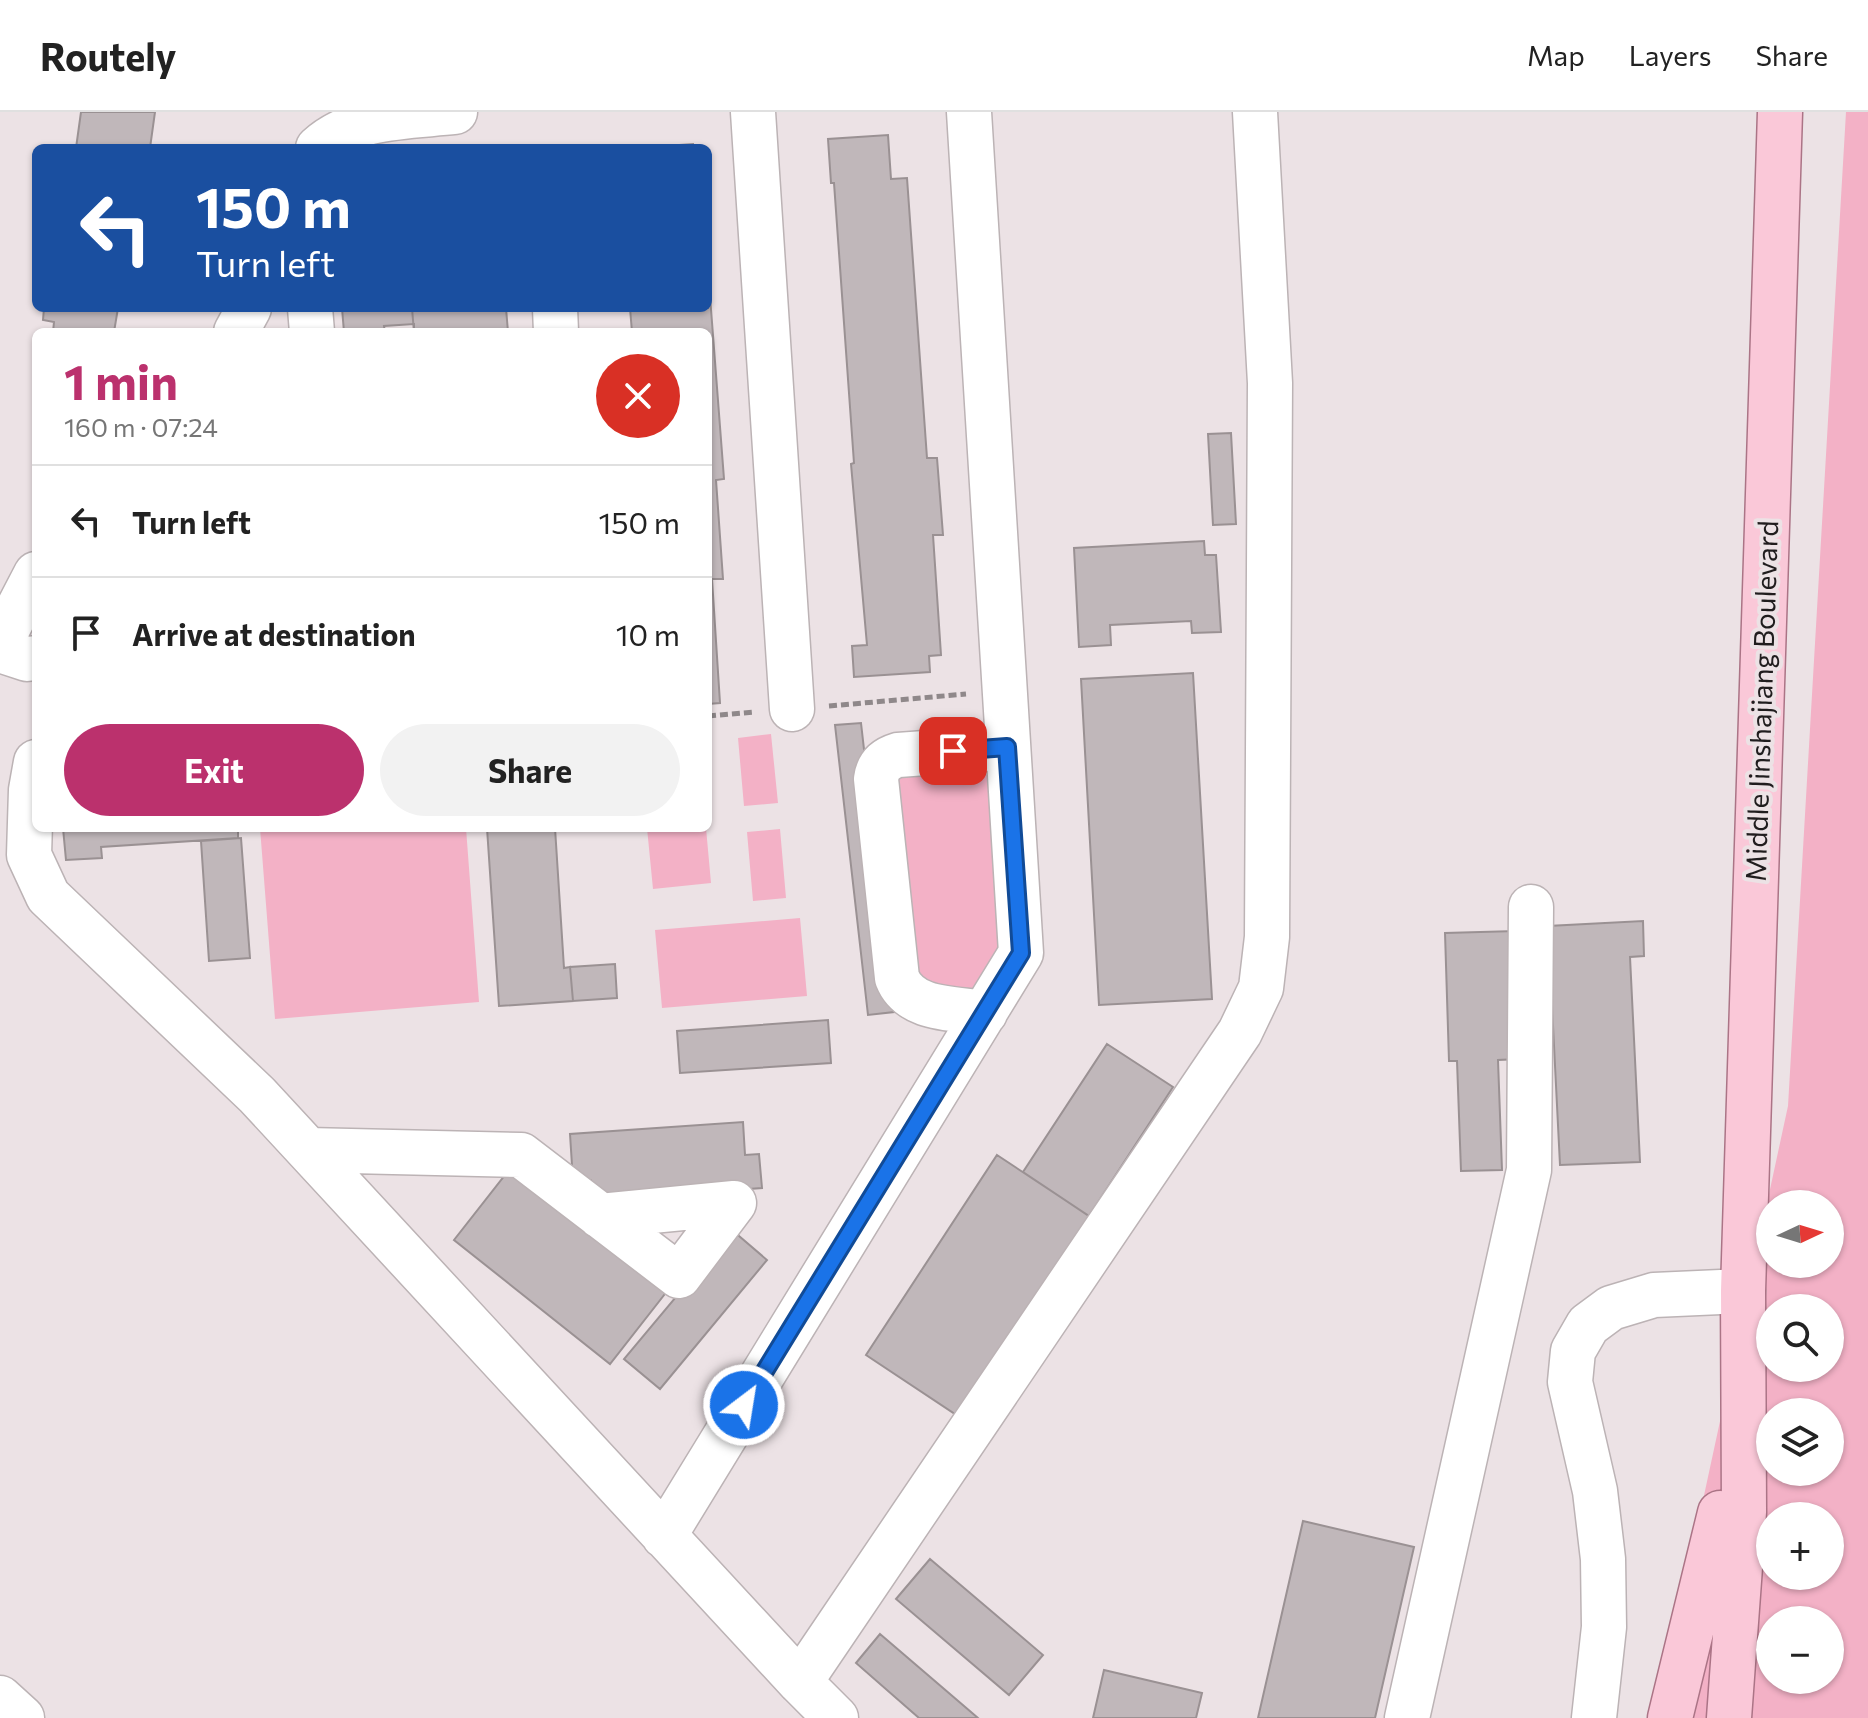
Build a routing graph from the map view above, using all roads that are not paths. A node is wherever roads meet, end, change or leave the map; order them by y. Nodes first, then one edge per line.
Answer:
1 (455, 112) edge
2 (753, 112) edge
3 (969, 112) edge
4 (1255, 112) edge
5 (1780, 112) edge
6 (322, 144) edge
7 (32, 590) edge
8 (16, 653) edge
9 (792, 709) road end
10 (1007, 747) junction
11 (32, 784) edge
12 (1531, 907) dead end
13 (985, 1013) junction
14 (308, 1150) junction
15 (600, 1216) dead end
16 (1743, 1291) junction
17 (1720, 1513) junction
18 (664, 1536) junction
19 (800, 1682) junction
20 (0, 1698) edge
21 (22, 1718) edge
22 (836, 1718) edge
23 (1407, 1718) edge
24 (1594, 1718) edge
25 (1670, 1718) edge
26 (1699, 1718) edge
27 (1729, 1718) edge

1 - 6 street
2 - 9 street
3 - 10 street
4 - 19 street
5 - 16 main road, Middle Jinshajiang Boulevard
7 - 8 street
10 - 13 street
10 - 13 street
11 - 14 street
12 - 23 street
13 - 18 street
14 - 15 street
14 - 18 street
16 - 17 main road, Middle Jinshajiang Boulevard
16 - 24 street
16 - 27 main road, Middle Jinshajiang Boulevard
17 - 25 main road
17 - 26 main road, Middle Jinshajiang Boulevard
18 - 19 street
19 - 22 street
20 - 21 street

